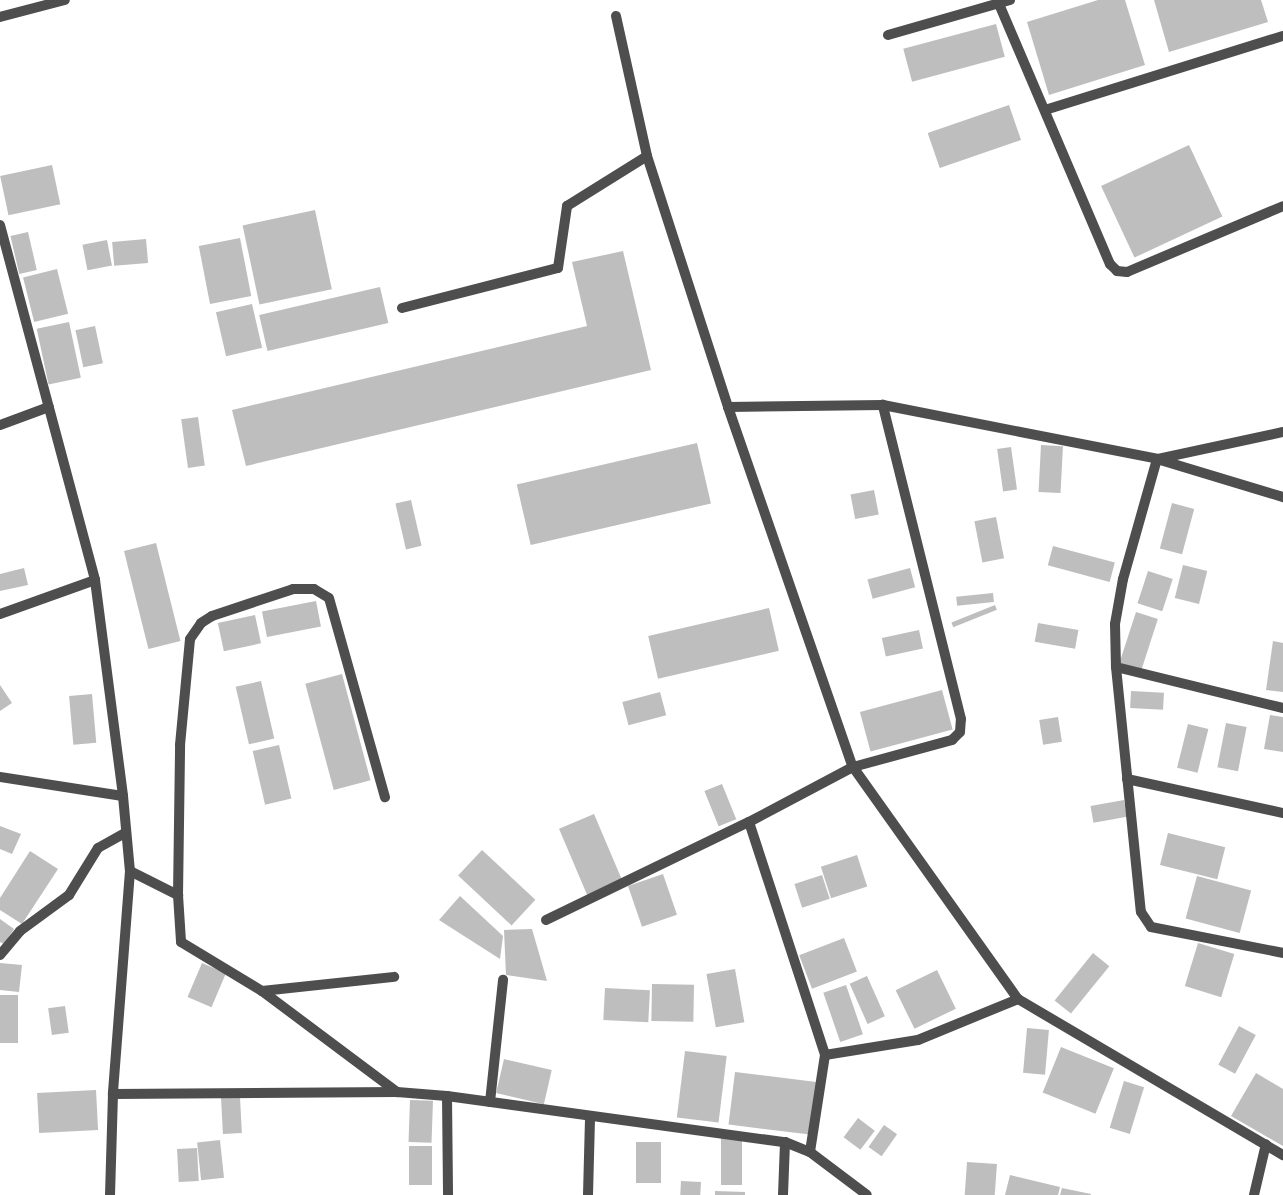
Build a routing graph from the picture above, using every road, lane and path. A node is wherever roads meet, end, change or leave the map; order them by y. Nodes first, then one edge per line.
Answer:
1 (63, 0) edge
2 (1010, 0) edge
3 (999, 4) junction
4 (616, 16) dead end
5 (0, 17) edge
6 (888, 35) dead end
7 (1283, 36) edge
8 (1044, 110) junction
9 (647, 156) junction
10 (1283, 206) edge
11 (0, 225) edge
12 (402, 308) dead end
13 (884, 405) junction
14 (49, 407) junction
15 (728, 407) junction
16 (0, 425) edge
17 (1283, 432) edge
18 (1157, 459) junction
19 (1283, 497) edge
20 (95, 580) junction
21 (0, 614) edge
22 (1116, 667) junction
23 (1283, 708) edge
24 (853, 767) junction
25 (0, 777) edge
26 (1127, 779) junction
27 (123, 796) junction
28 (385, 797) dead end
29 (1283, 813) edge
30 (749, 822) junction
31 (125, 833) junction
32 (130, 871) junction
33 (178, 895) junction
34 (546, 920) dead end
35 (1283, 953) edge
36 (0, 955) edge
37 (394, 977) dead end
38 (504, 980) dead end
39 (262, 991) junction
40 (1018, 999) junction
41 (825, 1055) junction
42 (398, 1092) junction
43 (113, 1094) junction
44 (447, 1096) junction
45 (490, 1102) junction
46 (590, 1116) junction
47 (785, 1142) junction
48 (1266, 1144) junction
49 (810, 1152) junction
50 (1283, 1155) edge
51 (110, 1195) edge
52 (448, 1195) edge
53 (588, 1195) edge
54 (783, 1195) edge
55 (867, 1195) edge
56 (1254, 1195) edge

1 - 5 street
2 - 3 street
3 - 6 street
3 - 8 street
4 - 9 street
7 - 8 street
8 - 10 street
9 - 12 street
9 - 15 street
11 - 14 street
13 - 15 street
13 - 18 street
13 - 24 street
14 - 16 street
14 - 20 street
15 - 24 street
17 - 18 street
18 - 19 street
18 - 22 street
20 - 21 street
20 - 27 street
22 - 23 street
22 - 26 street
24 - 30 street
24 - 40 street
25 - 27 street
26 - 29 street
26 - 35 street
27 - 31 street
28 - 33 street
30 - 34 street
30 - 41 street
31 - 32 street
31 - 36 street
32 - 33 street
32 - 43 street
33 - 39 street
37 - 39 street
38 - 45 street
39 - 42 street
40 - 41 street
40 - 48 street
41 - 49 street
42 - 43 street
42 - 44 street
43 - 51 street
44 - 45 street
44 - 52 street
45 - 46 street
46 - 47 street
46 - 53 street
47 - 49 street
47 - 54 street
48 - 50 street
48 - 56 street
49 - 55 street

